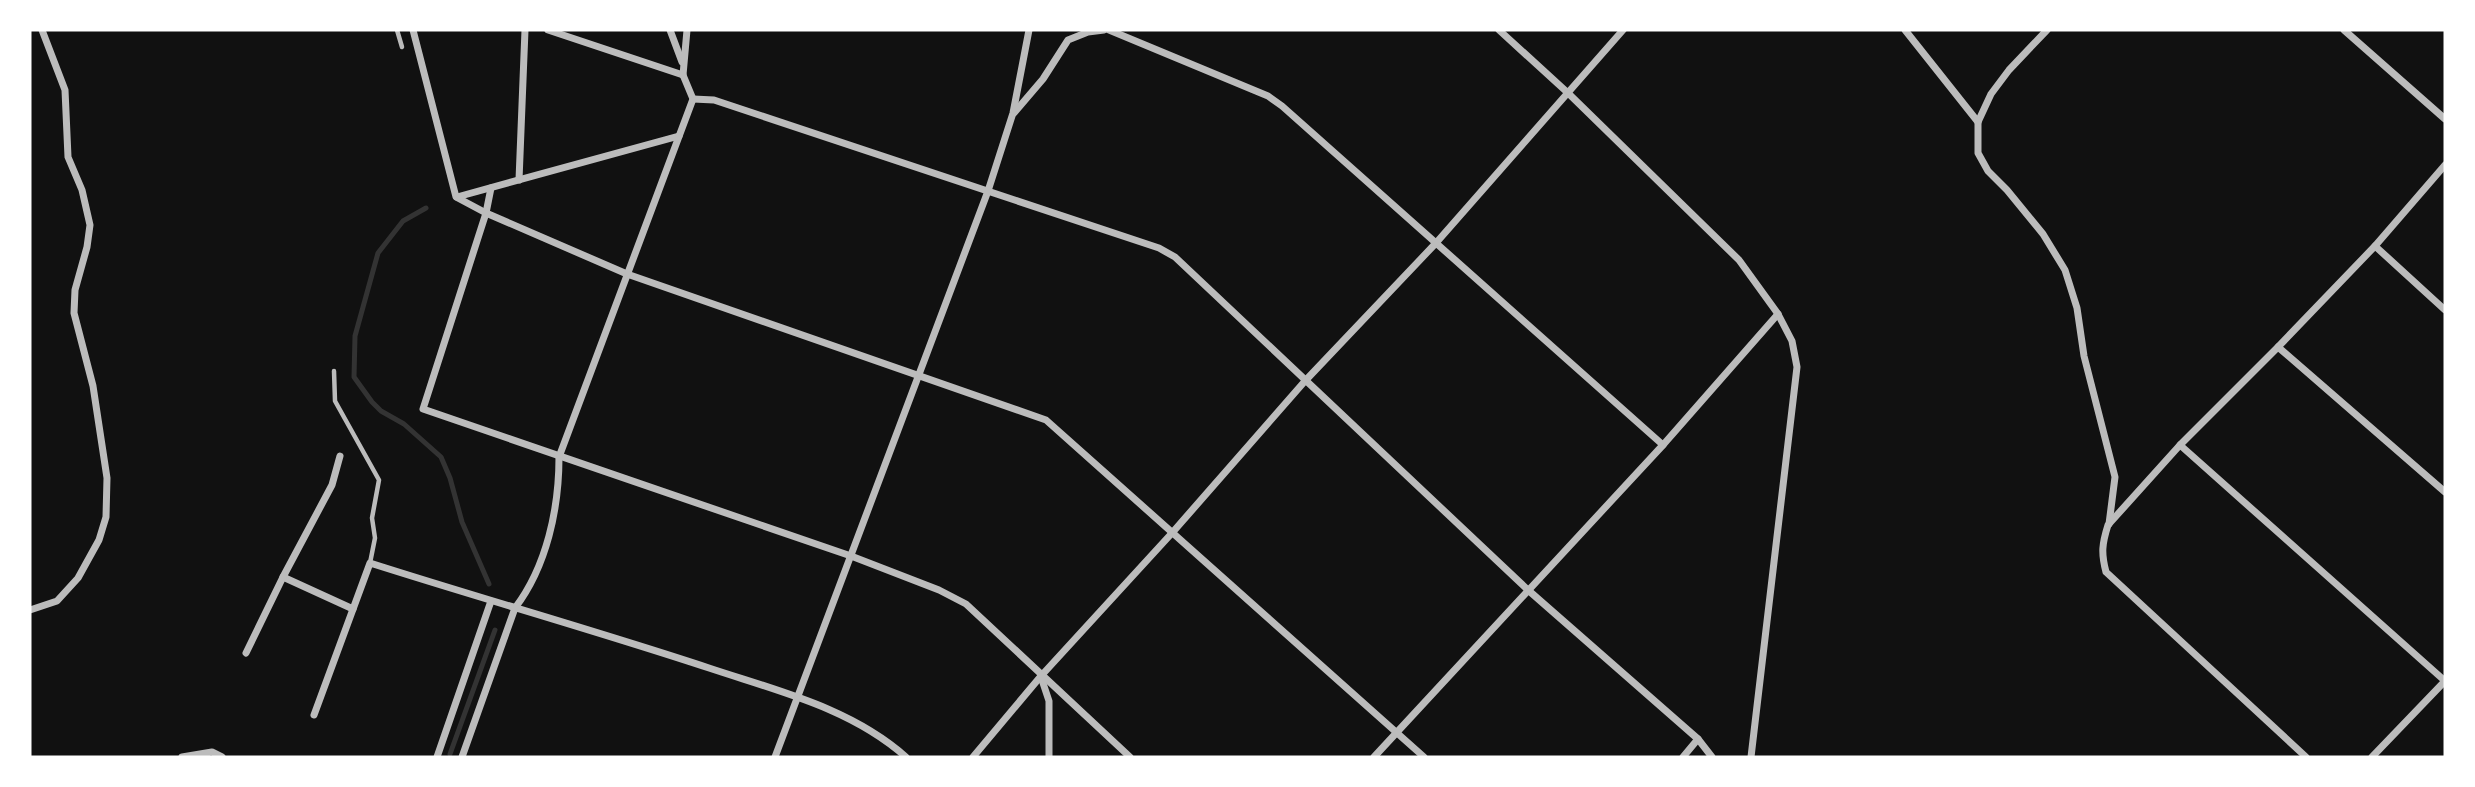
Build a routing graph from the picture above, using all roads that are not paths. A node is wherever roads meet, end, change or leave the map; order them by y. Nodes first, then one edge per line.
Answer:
1 (42, 30) edge
2 (397, 30) edge
3 (413, 30) edge
4 (525, 30) edge
5 (548, 30) edge
6 (670, 30) edge
7 (687, 30) edge
8 (1029, 30) edge
9 (1107, 30) edge
10 (1499, 30) edge
11 (1623, 30) edge
12 (1905, 30) edge
13 (2046, 30) edge
14 (2344, 30) edge
15 (402, 47) dead end
16 (683, 62) junction
17 (683, 75) junction
18 (1568, 93) junction
19 (693, 99) junction
20 (1013, 113) junction
21 (2445, 119) edge
22 (1978, 122) junction
23 (679, 136) junction
24 (2445, 165) edge
25 (519, 180) junction
26 (491, 188) junction
27 (988, 191) junction
28 (456, 197) junction
29 (486, 213) junction
30 (1436, 243) junction
31 (2375, 246) junction
32 (627, 274) junction
33 (2445, 310) edge
34 (1779, 314) junction
35 (2278, 347) junction
36 (334, 371) dead end
37 (919, 376) junction
38 (1305, 381) junction
39 (1663, 445) junction
40 (2180, 445) junction
41 (341, 456) dead end
42 (559, 457) junction
43 (2445, 492) edge
44 (2108, 525) junction
45 (1172, 533) junction
46 (851, 556) junction
47 (370, 563) junction
48 (283, 577) junction
49 (1528, 590) junction
50 (491, 601) junction
51 (515, 608) junction
52 (353, 609) junction
53 (30, 611) edge
54 (246, 653) dead end
55 (1041, 676) junction
56 (798, 698) junction
57 (314, 715) dead end
58 (1396, 732) junction
59 (1698, 739) junction
60 (182, 757) edge
61 (222, 757) edge
62 (437, 757) edge
63 (463, 757) edge
64 (775, 757) edge
65 (906, 757) edge
66 (973, 757) edge
67 (1049, 757) edge
68 (1130, 757) edge
69 (1374, 757) edge
70 (1424, 757) edge
71 (1683, 757) edge
72 (1712, 757) edge
73 (1751, 757) edge
74 (2306, 757) edge
75 (2372, 757) edge

1 - 53 street
2 - 15 lane
3 - 28 street
4 - 25 street
5 - 17 street
6 - 16 street
7 - 16 street
8 - 20 street
9 - 20 street
9 - 30 street
10 - 18 street
11 - 18 street
12 - 22 street
13 - 22 street
14 - 21 street
16 - 17 street
17 - 19 street
18 - 30 street
18 - 34 street
19 - 23 street
19 - 27 street
20 - 27 street
22 - 44 street
23 - 25 street
23 - 32 street
24 - 31 street
25 - 26 street
26 - 28 street
26 - 29 street
27 - 37 street
27 - 38 street
28 - 29 street
29 - 32 street
29 - 42 street
30 - 38 street
30 - 39 street
31 - 33 street
31 - 35 street
32 - 37 street
32 - 42 street
34 - 39 street
34 - 73 street
35 - 40 street
35 - 43 street
36 - 47 lane
37 - 45 street
37 - 46 street
38 - 45 street
38 - 49 street
39 - 49 street
40 - 44 street
40 - 75 street
41 - 48 street
42 - 46 street
42 - 51 street
44 - 74 street
45 - 55 street
45 - 58 street
46 - 55 street
46 - 56 street
47 - 50 street
47 - 52 street
48 - 52 street
48 - 54 street
49 - 58 street
49 - 59 street
50 - 51 street
50 - 62 street
51 - 56 street
51 - 63 street
52 - 57 street
55 - 66 street
55 - 67 street
55 - 68 street
56 - 64 street
56 - 65 street
58 - 69 street
58 - 70 street
59 - 71 street
59 - 72 street
60 - 61 street

